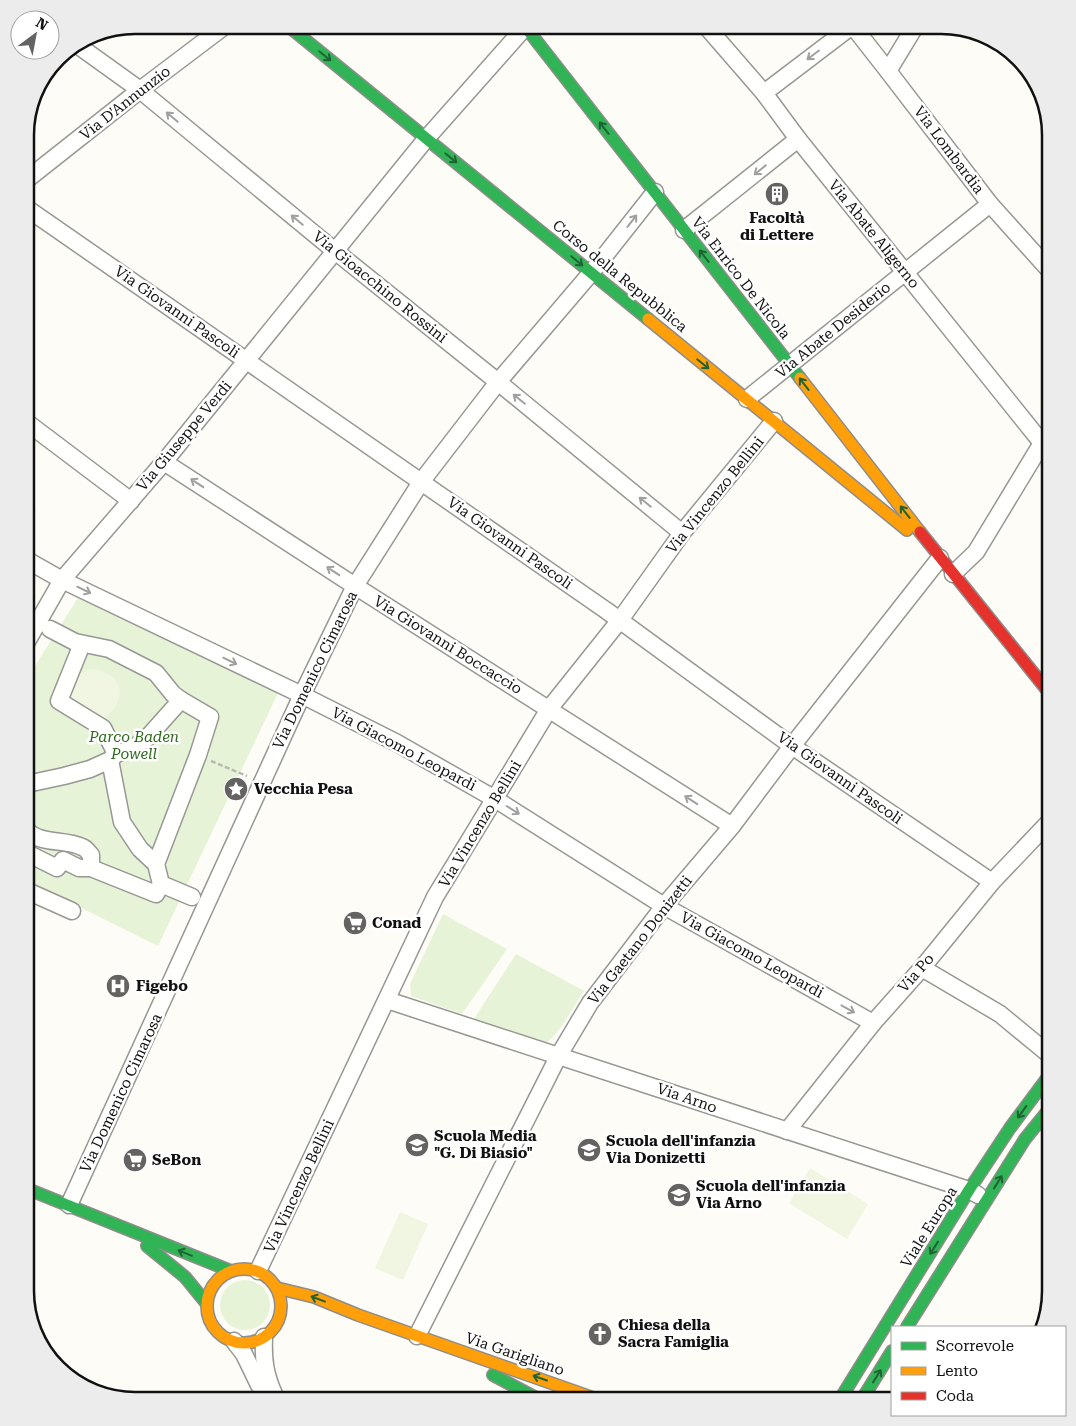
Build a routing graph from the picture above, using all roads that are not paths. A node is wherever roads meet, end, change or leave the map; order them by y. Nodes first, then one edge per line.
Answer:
1 (214, 34) edge
2 (298, 34) edge
3 (519, 34) edge
4 (532, 34) edge
5 (713, 34) edge
6 (840, 34) edge
7 (859, 34) edge
8 (911, 34) edge
9 (83, 49) edge
10 (888, 71) junction
11 (140, 90) junction
12 (764, 93) junction
13 (426, 139) junction
14 (798, 139) junction
15 (34, 174) edge
16 (655, 192) junction
17 (990, 204) junction
18 (34, 213) edge
19 (684, 230) junction
20 (335, 251) junction
21 (1042, 262) edge
22 (905, 272) junction
23 (591, 273) junction
24 (247, 361) junction
25 (790, 365) junction
26 (498, 382) junction
27 (747, 399) junction
28 (774, 421) junction
29 (34, 428) edge
30 (1042, 431) edge
31 (1042, 445) edge
32 (164, 462) junction
33 (881, 481) junction
34 (421, 482) junction
35 (866, 497) junction
36 (131, 500) junction
37 (682, 533) junction
38 (937, 554) junction
39 (34, 564) edge
40 (953, 574) junction
41 (62, 580) junction
42 (356, 586) junction
43 (620, 620) junction
44 (34, 629) edge
45 (50, 629) dead end
46 (82, 644) junction
47 (1042, 684) edge
48 (302, 695) junction
49 (181, 700) junction
50 (549, 709) junction
51 (792, 746) junction
52 (113, 757) junction
53 (34, 782) edge
54 (495, 799) junction
55 (732, 826) junction
56 (1042, 829) edge
57 (34, 835) edge
58 (44, 840) junction
59 (34, 848) edge
60 (34, 856) edge
61 (156, 864) junction
62 (91, 868) junction
63 (992, 882) junction
64 (161, 884) junction
65 (34, 894) edge
66 (192, 897) dead end
67 (664, 906) junction
68 (72, 911) dead end
69 (922, 968) junction
70 (387, 1000) junction
71 (873, 1023) junction
72 (1042, 1049) edge
73 (559, 1054) junction
74 (1042, 1085) edge
75 (1042, 1119) edge
76 (787, 1131) junction
77 (969, 1190) junction
78 (34, 1191) edge
79 (987, 1199) junction
80 (69, 1205) junction
81 (127, 1230) junction
82 (231, 1271) junction
83 (258, 1271) junction
84 (277, 1288) junction
85 (207, 1304) junction
86 (322, 1312) dead end
87 (358, 1315) junction
88 (908, 1326) edge
89 (418, 1336) junction
90 (264, 1338) junction
91 (234, 1341) junction
92 (891, 1353) edge
93 (267, 1392) edge
94 (273, 1392) edge
95 (525, 1392) edge
96 (577, 1392) edge
97 (845, 1392) edge
98 (867, 1392) edge

1 - 11 street, Via D'Annunzio
2 -> 13 main road, Corso della Repubblica
3 - 13 street, Via Giuseppe Verdi
16 -> 4 main road, Via Enrico De Nicola
5 - 12 street, Via Abate Aligerno
6 -> 12 street
7 - 10 street, Via Lombardia
8 - 10 street
9 - 11 street, Via Gioacchino Rossini
10 - 17 street, Via Lombardia
11 - 15 street, Via D'Annunzio
20 -> 11 street, Via Gioacchino Rossini
12 - 14 street, Via Abate Aligerno
13 - 20 street, Via Giuseppe Verdi
13 -> 23 main road, Corso della Repubblica
14 -> 19 street
14 - 22 street, Via Abate Aligerno
16 - 19 main road, Via Enrico De Nicola
23 -> 16 street, Via Domenico Cimarosa
17 - 21 street, Via Lombardia
17 - 22 street, Via Abate Desiderio
18 - 24 street, Via Giovanni Pascoli
25 -> 19 main road, Via Enrico De Nicola
20 - 24 street, Via Giuseppe Verdi
20 - 26 street, Via Gioacchino Rossini
22 - 25 street, Via Abate Desiderio
22 - 30 street, Via Abate Aligerno
23 - 26 street, Via Domenico Cimarosa
23 -> 27 main road, Corso della Repubblica
24 - 32 street, Via Giuseppe Verdi
24 - 34 street, Via Giovanni Pascoli
25 - 27 street, Via Abate Desiderio
33 -> 25 main road, Via Enrico De Nicola
26 - 34 street, Via Domenico Cimarosa
37 -> 26 street, Via Gioacchino Rossini
27 - 28 main road, Corso della Repubblica
28 - 35 main road, Corso della Repubblica
28 - 37 street, Via Vincenzo Bellini
29 - 36 street
31 - 40 street
32 - 36 street, Via Giuseppe Verdi
42 -> 32 street, Via Giovanni Boccaccio
33 - 35 main road
38 -> 33 main road, Via Enrico De Nicola
34 - 42 street, Via Domenico Cimarosa
34 - 43 street, Via Giovanni Pascoli
35 - 38 main road, Corso della Repubblica
36 - 41 street, Via Giuseppe Verdi
37 - 43 street, Via Vincenzo Bellini
38 - 40 main road
38 - 51 street, Via Gaetano Donizetti
39 - 41 street, Via Giacomo Leopardi
40 - 47 main road
41 - 44 street, Via Giuseppe Verdi
41 -> 48 street, Via Giacomo Leopardi
42 - 48 street, Via Domenico Cimarosa
42 - 50 street, Via Giovanni Boccaccio
43 - 50 street, Via Vincenzo Bellini
43 - 51 street, Via Giovanni Pascoli
45 - 46 street
46 - 49 street
46 - 52 street
48 - 54 street, Via Giacomo Leopardi
48 - 80 street, Via Domenico Cimarosa
49 - 52 street
49 - 61 street
50 - 54 street, Via Vincenzo Bellini
55 -> 50 street, Via Giovanni Boccaccio
51 - 55 street, Via Gaetano Donizetti
51 - 63 street, Via Giovanni Pascoli
52 - 53 street
52 - 61 street
54 -> 67 street, Via Giacomo Leopardi
54 - 70 street, Via Vincenzo Bellini
55 - 67 street, Via Gaetano Donizetti
56 - 63 street, Via Po
57 - 58 street
58 - 59 street
58 - 62 street
60 - 62 street
61 - 64 street
62 - 64 street
63 - 69 street, Via Po
64 - 66 street
65 - 68 street
67 -> 71 street, Via Giacomo Leopardi
67 - 73 street, Via Gaetano Donizetti
69 - 71 street, Via Po
69 - 72 street
70 - 73 street, Via Arno
70 - 83 street, Via Vincenzo Bellini
71 - 76 street, Via Po
73 - 76 street, Via Arno
73 - 89 street, Via Gaetano Donizetti
74 -> 77 main road, Viale Europa
79 -> 75 main road
76 - 77 street, Via Arno
77 - 79 street, Via Arno
77 -> 97 main road, Viale Europa
78 - 80 main road
79 - 88 main road
80 - 81 main road
82 -> 81 main road
81 - 85 main road
82 - 83 main road
82 - 85 main road
83 - 84 main road, Via Garigliano
87 -> 84 main road, Via Garigliano
84 - 90 main road
85 - 91 main road
86 - 87 main road, Via Garigliano
87 - 89 main road, Via Garigliano
89 - 95 main road, Via Garigliano
96 -> 89 main road, Via Garigliano
90 - 91 main road
90 - 94 street
91 - 93 street
98 -> 92 main road

